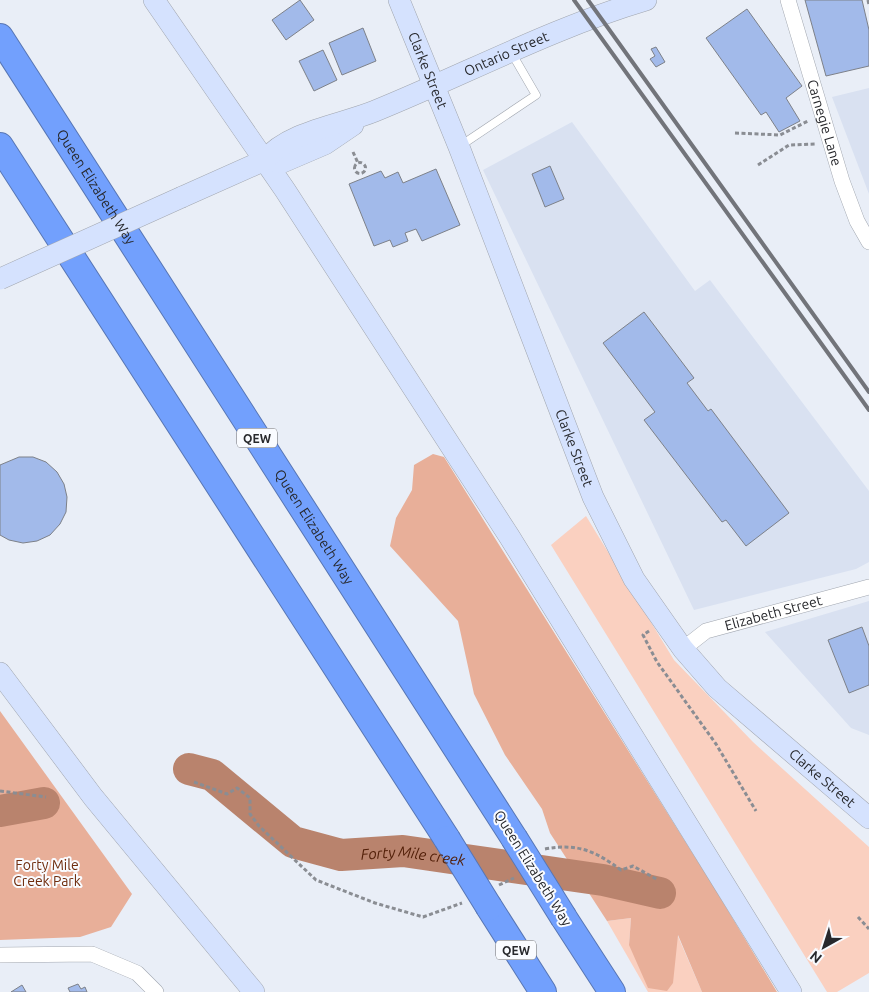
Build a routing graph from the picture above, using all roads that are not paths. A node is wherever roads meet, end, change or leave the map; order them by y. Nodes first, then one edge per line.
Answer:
1 (154, 0) edge
2 (399, 0) edge
3 (646, 0) edge
4 (788, 0) edge
5 (0, 37) edge
6 (510, 50) junction
7 (432, 86) junction
8 (0, 146) edge
9 (459, 147) junction
10 (265, 160) junction
11 (869, 242) edge
12 (0, 279) edge
13 (869, 587) edge
14 (683, 649) junction
15 (0, 674) edge
16 (869, 818) edge
17 (0, 955) edge
18 (156, 992) edge
19 (254, 992) edge
20 (543, 992) edge
21 (612, 992) edge
22 (791, 992) edge

1 - 10 street
2 - 7 street, Clarke Street
3 - 6 street, Ontario Street
4 - 11 street, Carnegie Lane
5 - 21 highway, Queen Elizabeth Way / QEW, bridge
6 - 7 street, Ontario Street
6 - 9 lane
7 - 9 street, Clarke Street
7 - 10 street, Ontario Street
8 - 20 highway, QEW, bridge
9 - 14 street, Clarke Street
10 - 12 street, Ontario Street, bridge
10 - 22 street
13 - 14 street, Elizabeth Street
14 - 16 street, Clarke Street
15 - 19 street
17 - 18 street

